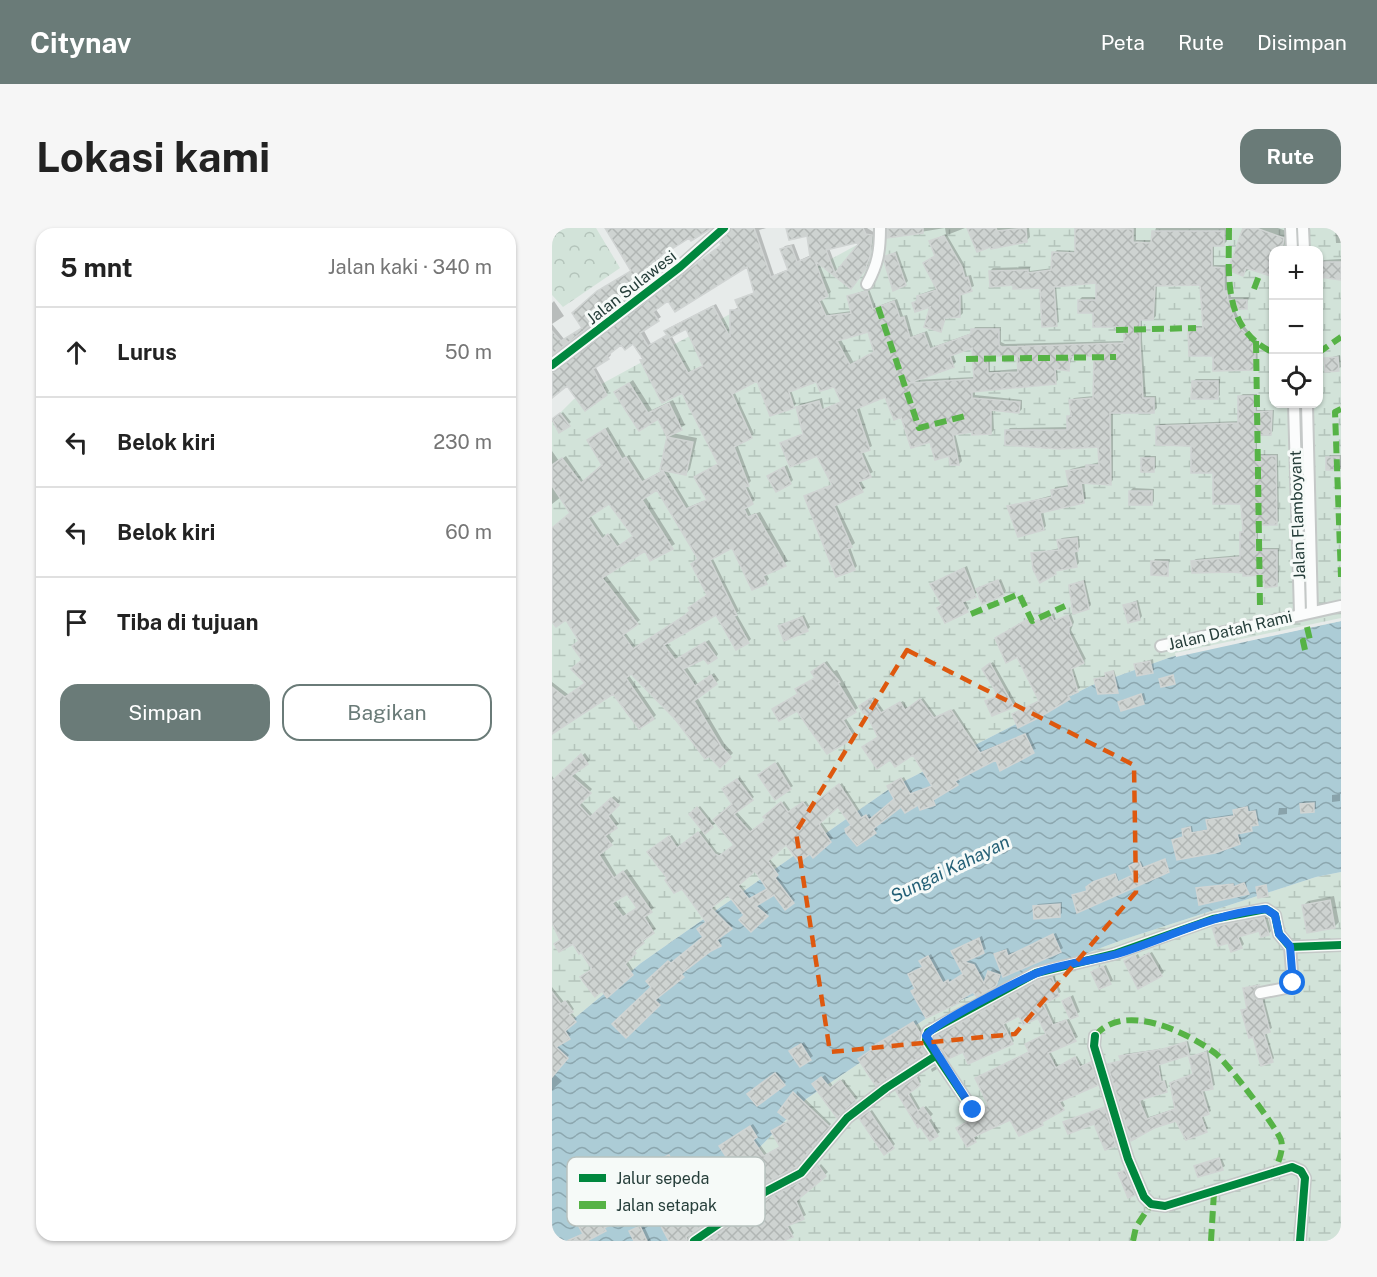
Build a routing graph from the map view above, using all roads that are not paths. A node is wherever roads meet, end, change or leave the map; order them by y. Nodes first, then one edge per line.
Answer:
1 (724, 228) edge
2 (880, 228) edge
3 (1291, 228) edge
4 (1303, 228) edge
5 (1292, 246) edge
6 (1304, 246) edge
7 (867, 284) dead end
8 (552, 365) edge
9 (1294, 408) edge
10 (1307, 408) edge
11 (1310, 538) junction
12 (1298, 539) junction
13 (1341, 606) edge
14 (1312, 612) junction
15 (1300, 614) junction
16 (1161, 646) dead end
17 (1341, 945) edge
18 (1290, 946) junction
19 (1260, 993) dead end
20 (1095, 1036) dead end
21 (937, 1055) junction
22 (973, 1110) dead end
23 (765, 1192) edge
24 (716, 1226) edge
25 (694, 1241) edge
26 (1300, 1241) edge

1 - 8 street, Jalan Sulawesi
2 - 7 street
3 - 5 street
4 - 6 street
9 - 12 street, Jalan Flamboyant
10 - 11 street, Jalan Flamboyant
11 - 12 street
11 - 14 street, Jalan Flamboyant
12 - 15 street, Jalan Flamboyant
13 - 14 street
14 - 15 street
15 - 16 street, Jalan Datah Rami
17 - 18 street
18 - 19 street
18 - 21 street
20 - 26 street
21 - 22 street
21 - 23 street
24 - 25 street

